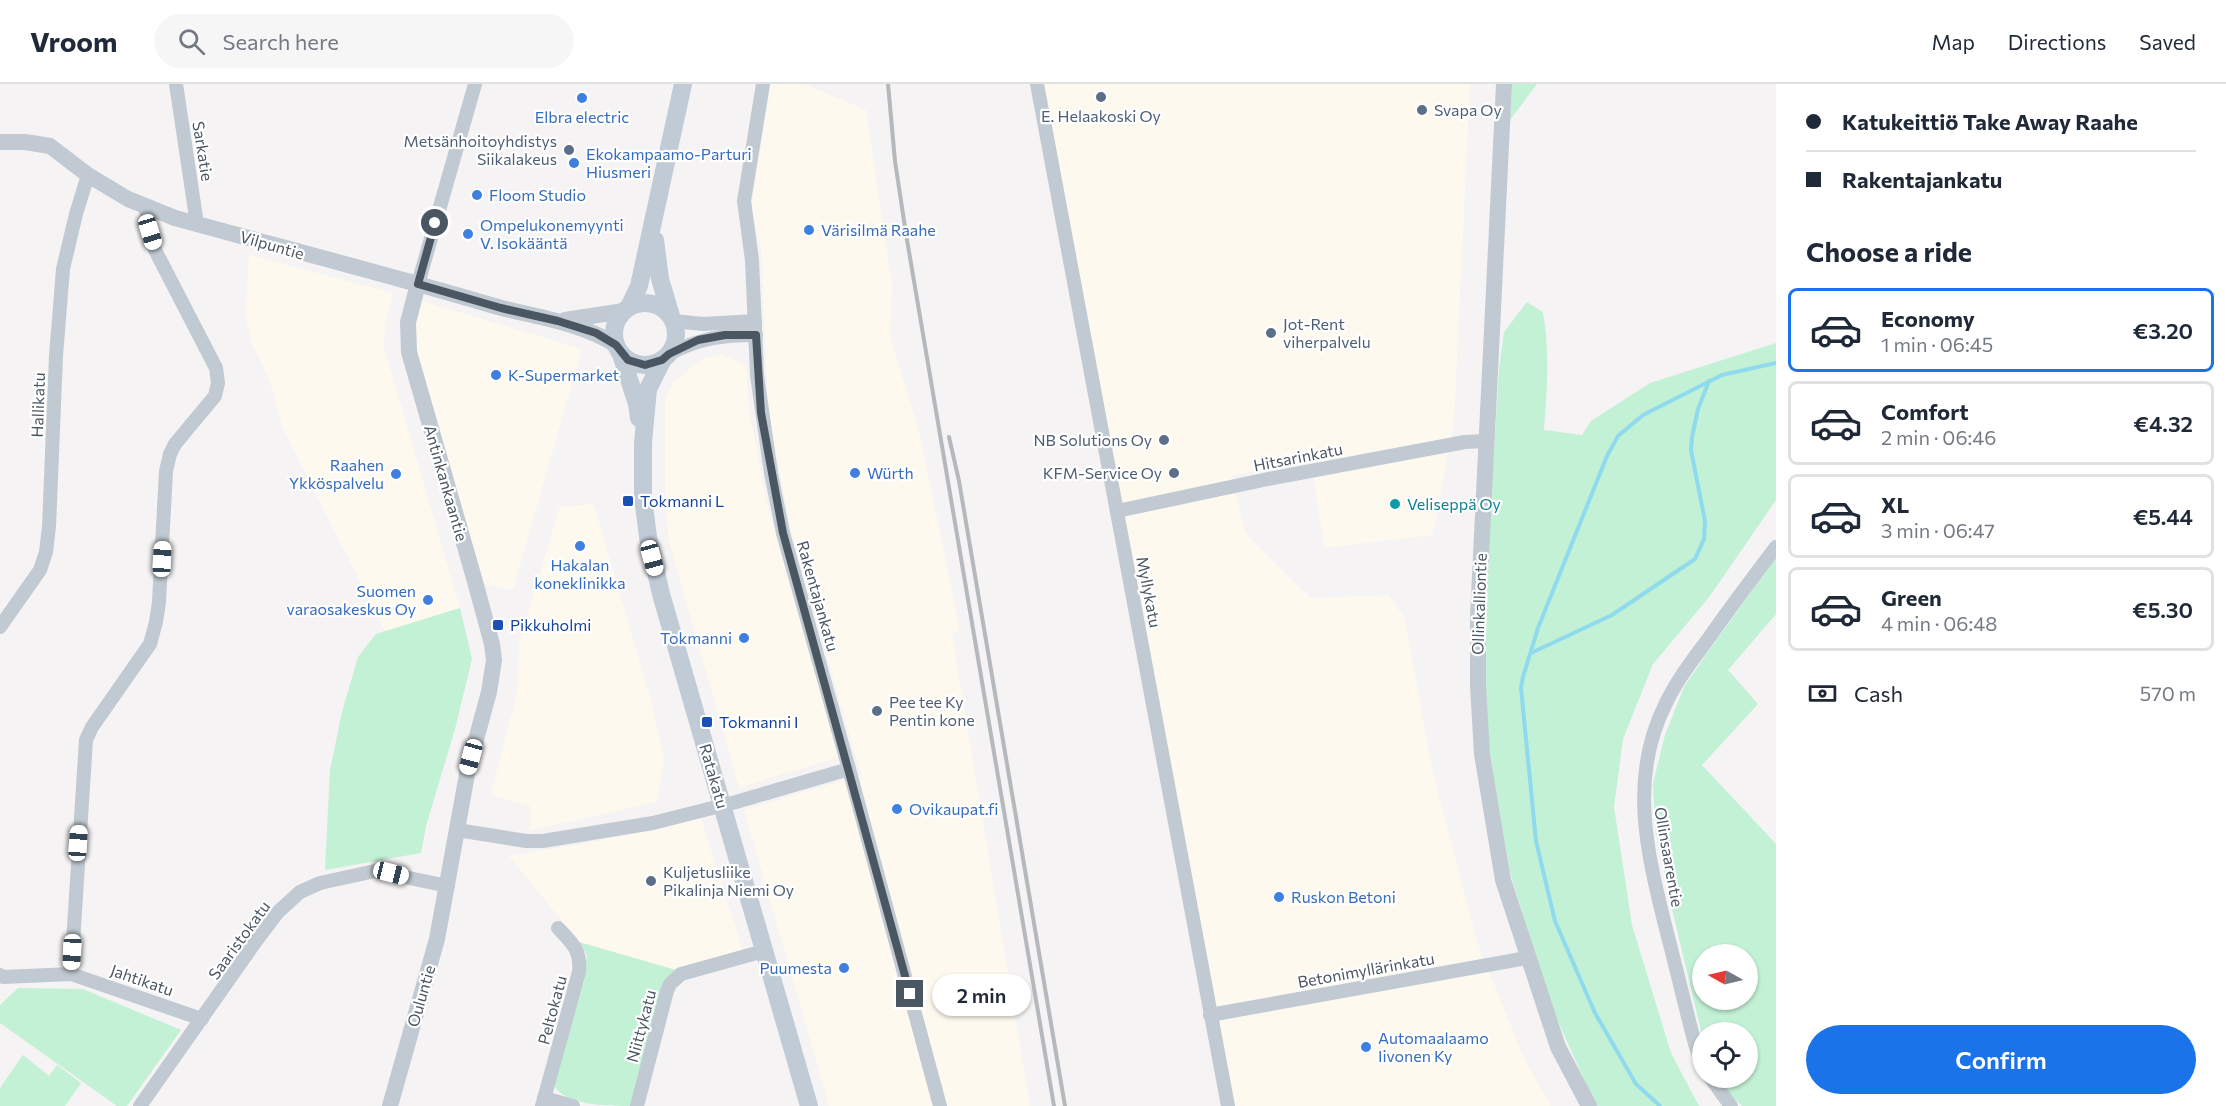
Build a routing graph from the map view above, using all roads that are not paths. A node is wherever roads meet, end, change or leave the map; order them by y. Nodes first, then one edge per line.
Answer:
1 (176, 84) edge
2 (476, 84) edge
3 (683, 84) edge
4 (763, 84) edge
5 (1037, 84) edge
6 (1504, 84) edge
7 (0, 142) edge
8 (88, 175) junction
9 (146, 208) junction
10 (654, 221) junction
11 (197, 224) junction
12 (418, 284) junction
13 (627, 309) junction
14 (673, 319) junction
15 (558, 321) junction
16 (755, 328) junction
17 (618, 349) junction
18 (666, 357) junction
19 (1486, 441) junction
20 (643, 443) junction
21 (1117, 511) junction
22 (1776, 547) edge
23 (0, 627) edge
24 (849, 769) junction
25 (722, 805) junction
26 (457, 830) junction
27 (448, 886) junction
28 (558, 928) dead end
29 (765, 951) junction
30 (1527, 958) junction
31 (71, 974) junction
32 (1, 978) edge
33 (1210, 1015) junction
34 (202, 1019) junction
35 (1692, 1032) edge
36 (1718, 1088) edge
37 (543, 1102) edge
38 (140, 1106) edge
39 (390, 1106) edge
40 (573, 1106) edge
41 (637, 1106) edge
42 (809, 1106) edge
43 (940, 1106) edge
44 (1228, 1106) edge
45 (1589, 1106) edge
46 (1731, 1106) edge

1 - 11 street, Sarkatie
2 - 12 street, Antinkankaantie
3 - 10 main road
4 - 16 street, Rakentajankatu
5 - 21 street, Myllykatu
6 - 19 street, Ollinkalliontie
7 - 8 street, Vilpuntie
8 - 9 street, Vilpuntie
8 - 23 street, Hallikatu
9 - 11 street, Vilpuntie
9 - 31 street
10 - 13 main road
10 - 14 main road
11 - 12 street, Vilpuntie
12 - 15 street, Vilpuntie
12 - 26 street, Antinkankaantie
13 - 14 main road
13 - 15 street, Vilpuntie
13 - 17 main road
14 - 16 street
14 - 18 main road
15 - 17 street, Vilpuntie
16 - 18 street
16 - 24 street, Rakentajankatu
17 - 18 main road
17 - 20 main road, Ratakatu
18 - 20 main road, Ratakatu
19 - 21 street, Hitsarinkatu
19 - 30 street, Ollinkalliontie
20 - 25 main road, Ratakatu
21 - 33 street, Myllykatu
22 - 35 street, Ollinsaarentie
24 - 25 street
24 - 43 street, Rakentajankatu
25 - 26 street
25 - 29 main road, Ratakatu
26 - 27 street, Antinkankaantie
27 - 34 street, Saaristokatu
27 - 39 street, Ouluntie
28 - 37 street, Peltokatu
29 - 41 street, Niittykatu
29 - 42 main road, Ratakatu
30 - 33 street, Betonimyllärinkatu
30 - 45 street, Ollinkalliontie
31 - 32 street, Jahtikatu
31 - 34 street, Jahtikatu
33 - 44 street, Myllykatu
34 - 38 street, Saaristokatu
36 - 46 street
37 - 40 street

